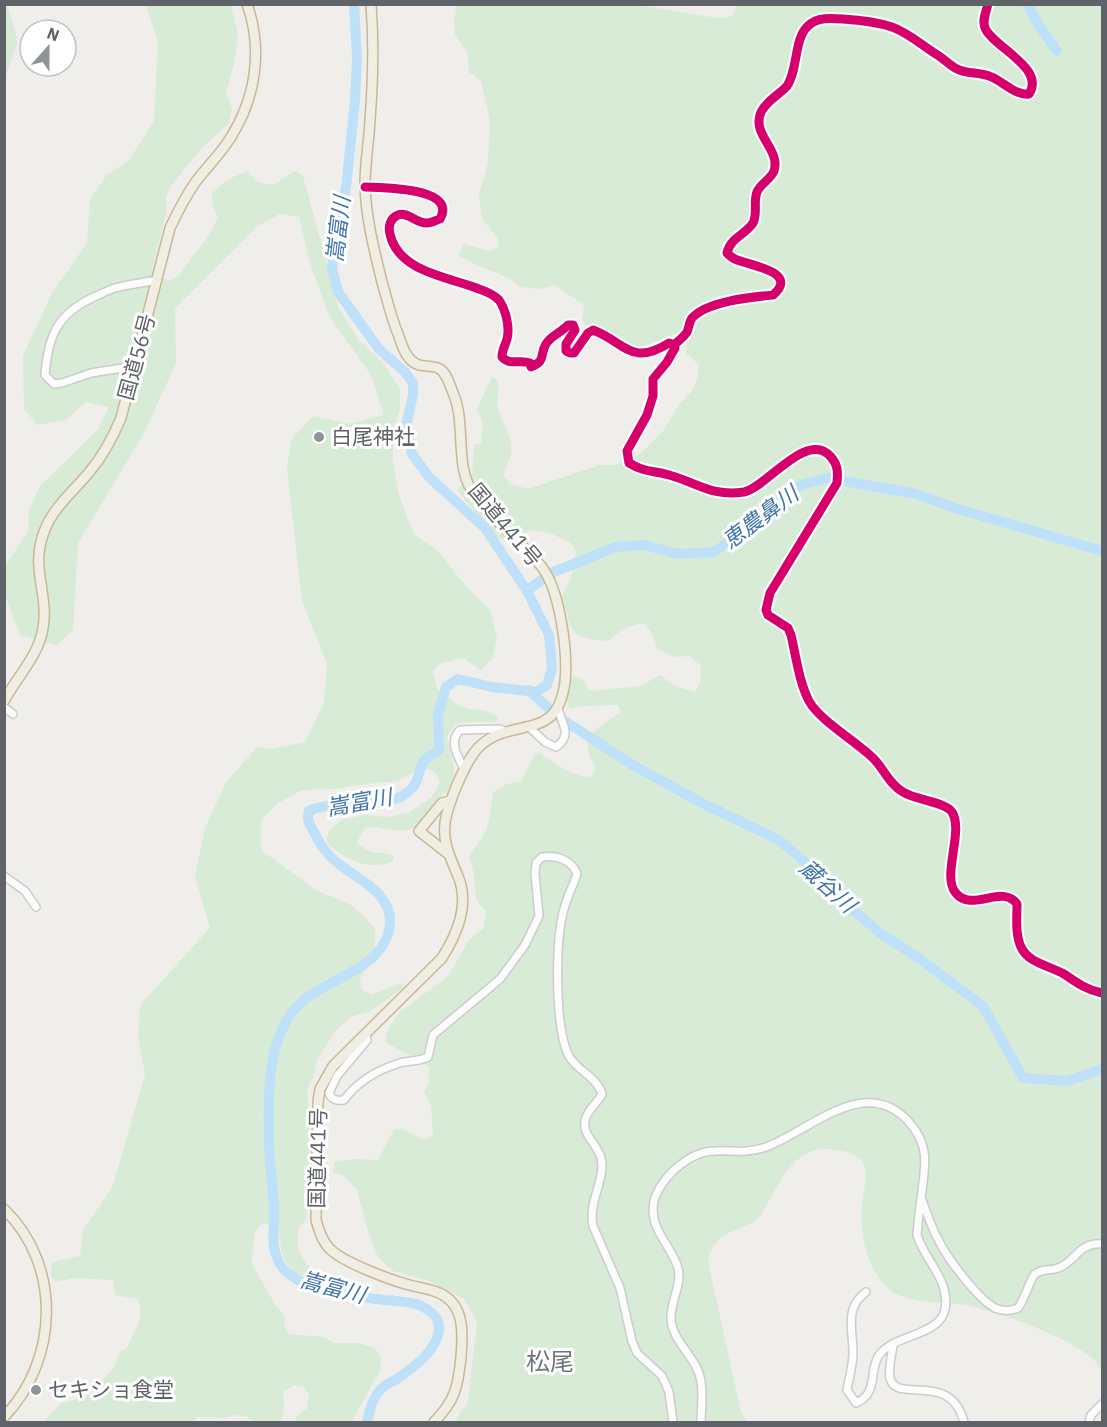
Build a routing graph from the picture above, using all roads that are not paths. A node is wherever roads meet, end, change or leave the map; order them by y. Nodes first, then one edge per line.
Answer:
1 (248, 4) edge
2 (371, 4) edge
3 (988, 4) edge
4 (365, 187) junction
5 (157, 280) junction
6 (674, 345) junction
7 (135, 366) junction
8 (4, 701) edge
9 (4, 707) edge
10 (558, 709) junction
11 (13, 714) dead end
12 (528, 726) junction
13 (507, 732) junction
14 (464, 769) junction
15 (451, 801) junction
16 (448, 854) junction
17 (4, 876) edge
18 (36, 907) dead end
19 (1102, 993) edge
20 (366, 1034) junction
21 (921, 1197) junction
22 (4, 1209) edge
23 (1102, 1244) edge
24 (866, 1292) dead end
25 (893, 1345) junction
26 (1102, 1404) edge
27 (4, 1417) edge
28 (434, 1422) edge
29 (673, 1422) edge
30 (701, 1422) edge
31 (964, 1422) edge
32 (1089, 1422) edge

1 - 5 highway, 国道56号
2 - 4 highway, 国道441号
3 - 6 street
4 - 6 street
4 - 10 highway, 国道441号
5 - 7 highway, 国道56号
5 - 7 street
6 - 19 street
7 - 8 highway, 国道56号
9 - 11 street
10 - 12 highway, 国道441号
10 - 12 street
12 - 13 highway, 国道441号
13 - 14 highway, 国道441号
13 - 14 street
14 - 15 highway, 国道441号
15 - 16 highway, 国道441号
15 - 16 highway, 国道441号
16 - 20 highway, 国道441号
17 - 18 street
20 - 28 highway, 国道441号
20 - 29 street
21 - 23 street
21 - 25 street
21 - 30 street
22 - 27 highway
24 - 25 street
25 - 31 street
26 - 32 street

